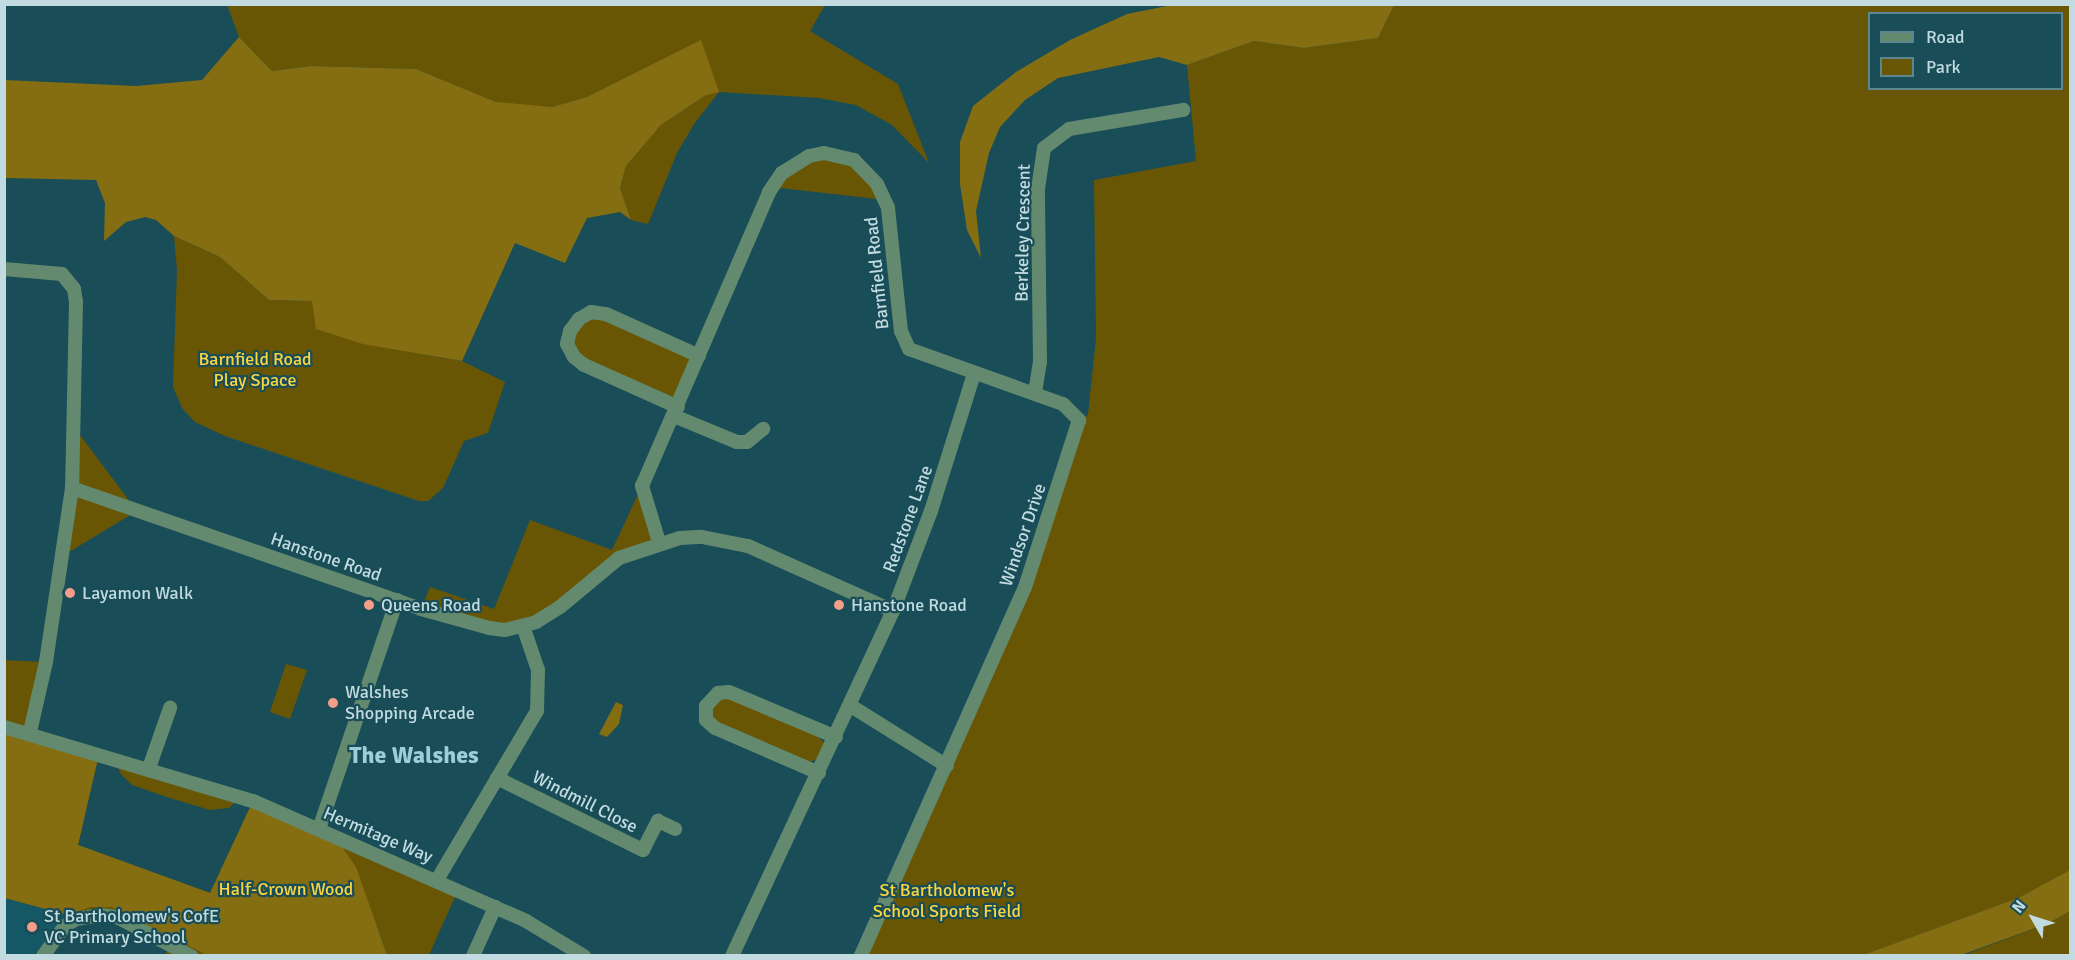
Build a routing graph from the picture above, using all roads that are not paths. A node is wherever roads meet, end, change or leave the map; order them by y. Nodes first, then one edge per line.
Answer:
1 (1183, 110) dead end
2 (4, 269) edge
3 (699, 356) junction
4 (974, 374) junction
5 (1035, 393) junction
6 (676, 411) junction
7 (763, 429) dead end
8 (72, 488) junction
9 (659, 542) junction
10 (397, 600) junction
11 (893, 611) junction
12 (523, 626) junction
13 (851, 706) junction
14 (170, 708) dead end
15 (4, 727) edge
16 (30, 732) junction
17 (836, 738) junction
18 (947, 766) junction
19 (149, 768) junction
20 (819, 772) junction
21 (497, 778) junction
22 (320, 829) junction
23 (675, 829) dead end
24 (437, 880) junction
25 (495, 908) junction
26 (43, 956) edge
27 (190, 956) edge
28 (473, 956) edge
29 (584, 956) edge
30 (732, 956) edge
31 (861, 956) edge

1 - 5 street, Berkeley Crescent
2 - 8 street
3 - 4 street, Barnfield Road
3 - 6 street, Barnfield Road
3 - 6 street
4 - 5 street, Windsor Drive
4 - 11 street, Redstone Lane
5 - 18 street, Windsor Drive
6 - 7 street
6 - 9 street, Barnfield Road
8 - 10 street, Hanstone Road
8 - 16 street
9 - 11 street, Hanstone Road
9 - 12 street, Hanstone Road
10 - 12 street, Hanstone Road
10 - 22 street
11 - 13 street, Redstone Lane
12 - 21 street
13 - 17 street, Redstone Lane
13 - 18 street
14 - 19 street
15 - 16 street, Hermitage Way
16 - 19 street, Hermitage Way
17 - 20 street, Redstone Lane
17 - 20 street
18 - 31 street, Windsor Drive
19 - 22 street, Hermitage Way
20 - 30 street, Redstone Lane
21 - 23 street, Windmill Close
21 - 24 street
22 - 24 street, Hermitage Way
24 - 25 street, Hermitage Way
25 - 28 street
25 - 29 street, Hermitage Way
26 - 27 street

